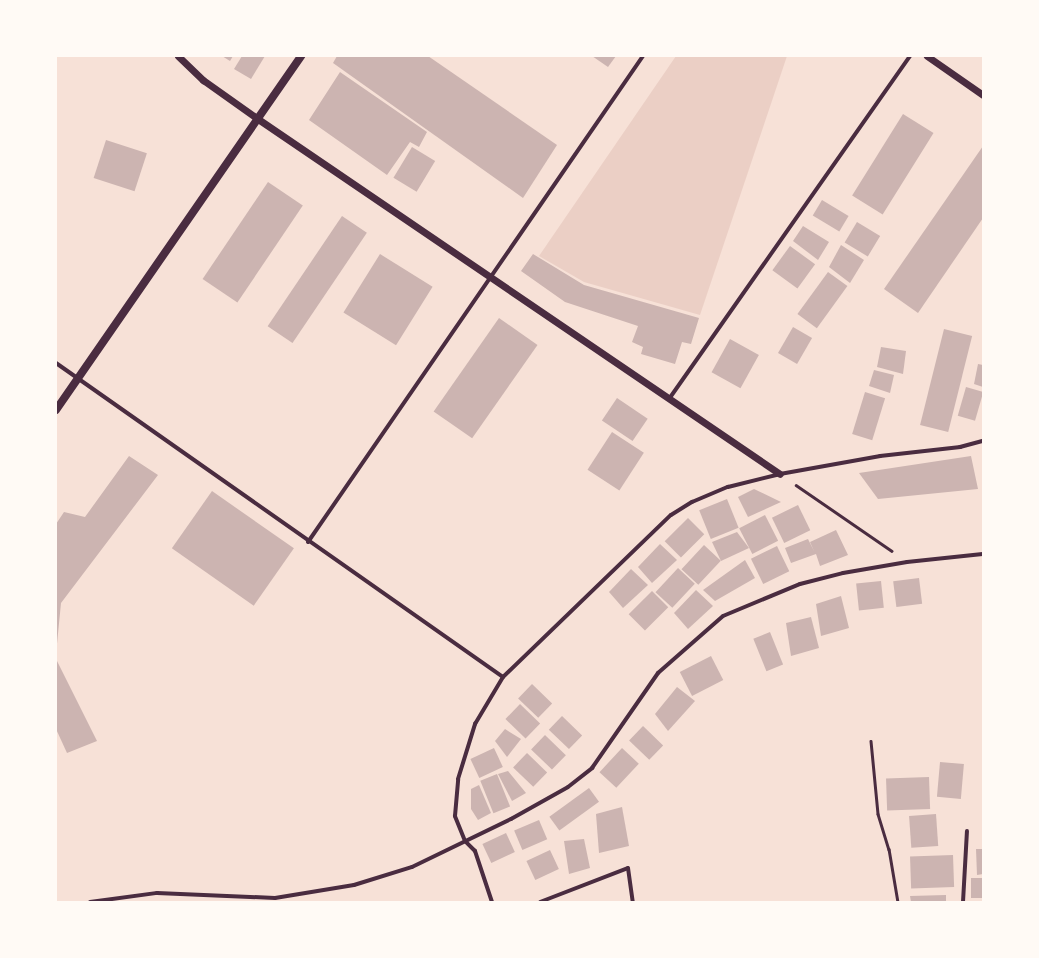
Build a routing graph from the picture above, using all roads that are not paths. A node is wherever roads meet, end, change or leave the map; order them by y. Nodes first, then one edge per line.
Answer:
1 (178, 56) edge
2 (301, 56) edge
3 (643, 56) edge
4 (910, 56) edge
5 (927, 56) edge
6 (983, 94) edge
7 (258, 119) junction
8 (490, 277) junction
9 (56, 363) edge
10 (77, 379) junction
11 (669, 399) junction
12 (56, 410) edge
13 (983, 441) edge
14 (780, 474) junction
15 (308, 542) junction
16 (983, 554) edge
17 (503, 677) junction
18 (967, 831) dead end
19 (465, 841) junction
20 (90, 902) edge
21 (492, 902) edge
22 (540, 902) edge
23 (633, 902) edge
24 (963, 902) edge

1 - 7 street
2 - 7 main road
3 - 8 street
4 - 11 street
5 - 6 street
7 - 8 street
7 - 10 main road
8 - 11 street
8 - 15 street
9 - 10 street
10 - 12 main road
10 - 15 street
11 - 14 street
13 - 14 street
14 - 17 street
15 - 17 street
16 - 19 street
17 - 19 street
18 - 24 street
19 - 20 street
19 - 21 street
22 - 23 street

